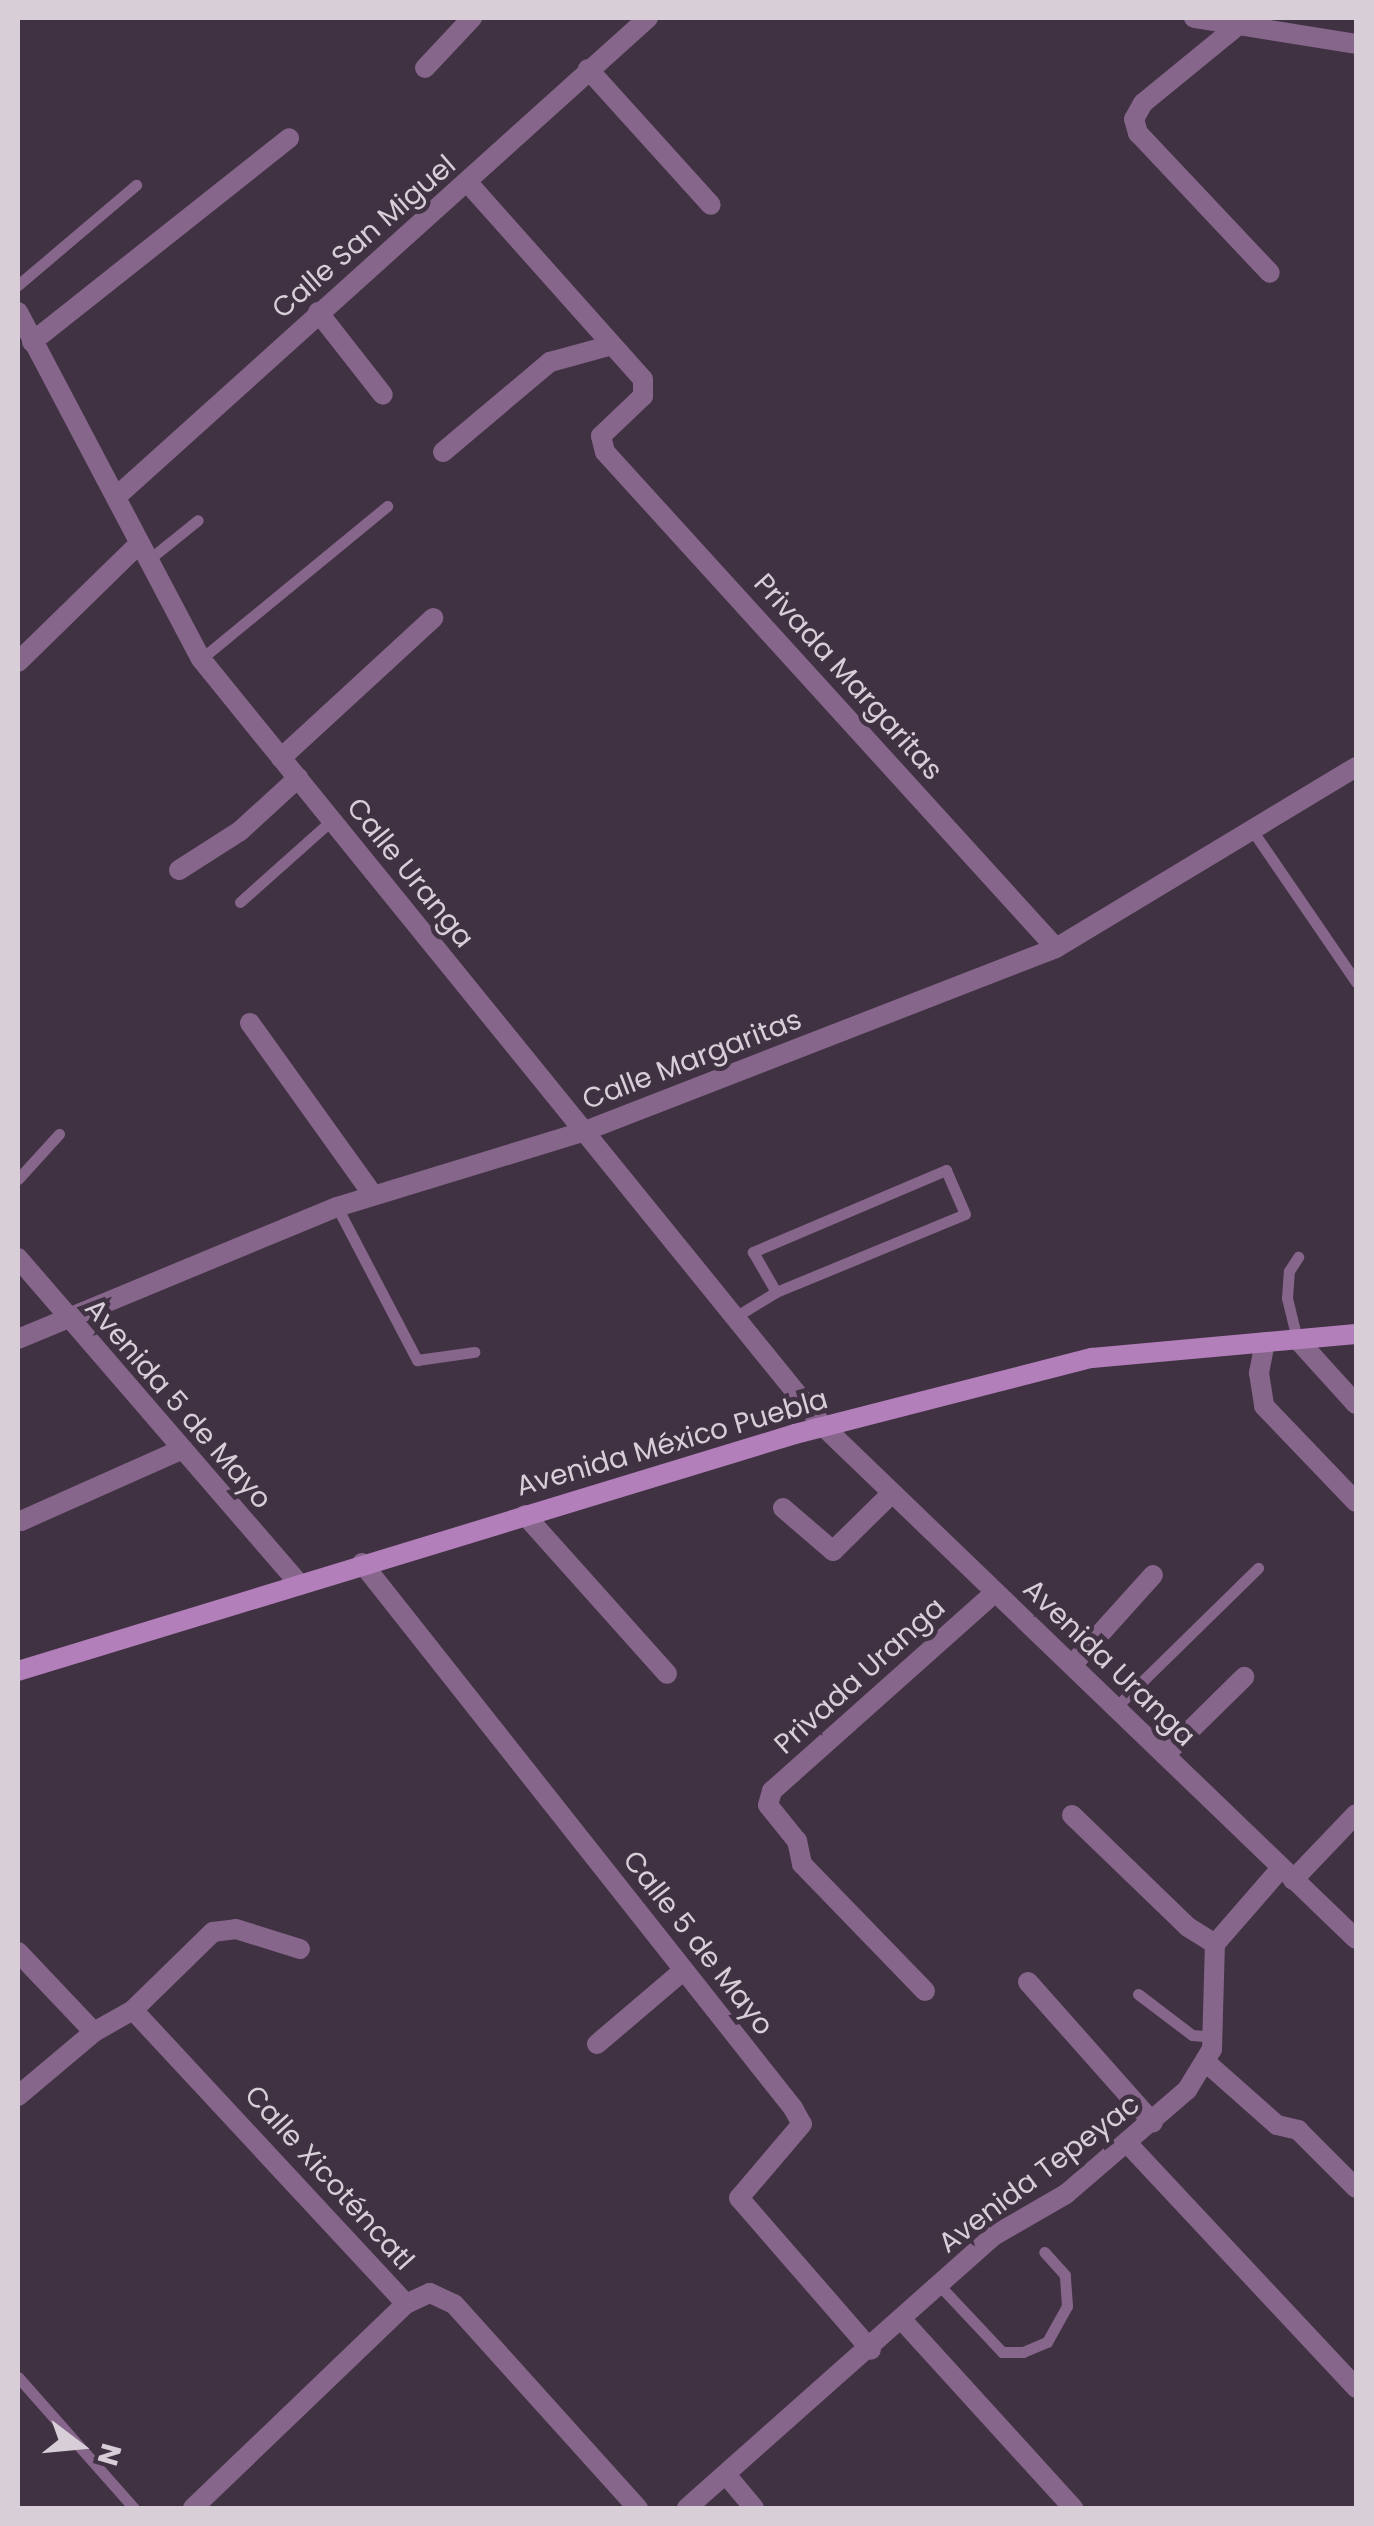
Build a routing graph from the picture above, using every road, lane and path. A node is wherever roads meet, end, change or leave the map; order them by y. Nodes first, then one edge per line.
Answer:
1 (472, 18) edge
2 (648, 18) edge
3 (1194, 18) edge
4 (1319, 18) edge
5 (1243, 21) edge
6 (1300, 36) junction
7 (1356, 44) edge
8 (426, 68) dead end
9 (588, 69) junction
10 (289, 138) dead end
11 (469, 184) junction
12 (136, 185) dead end
13 (711, 205) dead end
14 (1270, 272) dead end
15 (18, 284) edge
16 (18, 312) edge
17 (318, 312) junction
18 (32, 342) junction
19 (612, 345) junction
20 (383, 395) dead end
21 (443, 452) dead end
22 (116, 498) junction
23 (387, 506) dead end
24 (198, 520) dead end
25 (143, 552) junction
26 (433, 618) dead end
27 (201, 660) junction
28 (18, 662) edge
29 (282, 758) junction
30 (1353, 775) edge
31 (298, 778) junction
32 (332, 820) junction
33 (1252, 830) junction
34 (179, 870) dead end
35 (240, 902) dead end
36 (1056, 948) junction
37 (1356, 982) edge
38 (250, 1022) dead end
39 (585, 1132) junction
40 (59, 1134) dead end
41 (18, 1179) edge
42 (373, 1196) junction
43 (337, 1207) junction
44 (18, 1258) edge
45 (1298, 1258) dead end
46 (776, 1292) junction
47 (735, 1317) junction
48 (66, 1318) junction
49 (1356, 1334) edge
50 (1297, 1339) junction
51 (18, 1340) edge
52 (1265, 1342) junction
53 (474, 1352) dead end
54 (1356, 1404) edge
55 (824, 1426) junction
56 (183, 1448) junction
57 (892, 1493) junction
58 (1356, 1502) edge
59 (783, 1508) dead end
60 (525, 1515) junction
61 (21, 1521) dead end
62 (362, 1564) junction
63 (1258, 1568) dead end
64 (1153, 1575) dead end
65 (300, 1585) junction
66 (995, 1592) junction
67 (1072, 1665) junction
68 (18, 1671) edge
69 (667, 1674) dead end
70 (1244, 1676) dead end
71 (1116, 1707) junction
72 (1166, 1754) junction
73 (1356, 1814) edge
74 (1072, 1815) dead end
75 (1287, 1874) junction
76 (1356, 1939) edge
77 (1215, 1944) junction
78 (300, 1949) dead end
79 (18, 1952) edge
80 (684, 1970) junction
81 (1028, 1982) dead end
82 (926, 1992) dead end
83 (1138, 1994) dead end
84 (133, 2010) junction
85 (94, 2032) junction
86 (1213, 2037) junction
87 (597, 2044) dead end
88 (1208, 2064) junction
89 (18, 2096) edge
90 (1153, 2123) junction
91 (1129, 2145) junction
92 (1356, 2188) edge
93 (1044, 2252) dead end
94 (940, 2286) junction
95 (406, 2304) junction
96 (903, 2320) junction
97 (871, 2350) junction
98 (18, 2377) edge
99 (1356, 2388) edge
100 (728, 2477) junction
101 (134, 2508) edge
102 (193, 2508) edge
103 (638, 2508) edge
104 (686, 2508) edge
105 (754, 2508) edge
106 (1073, 2508) edge

1 - 8 street
2 - 9 street, Calle San Miguel
3 - 5 street
4 - 6 street
5 - 6 street
5 - 14 street
6 - 7 street
9 - 11 street, Calle San Miguel
9 - 13 street
10 - 18 street
11 - 17 street, Calle San Miguel
11 - 19 street
12 - 15 lane
16 - 18 street, Calle Uranga
17 - 20 street
17 - 22 street, Calle San Miguel
18 - 22 street, Calle Uranga
19 - 21 street
19 - 36 street, Privada Margaritas
22 - 25 street, Calle Uranga
23 - 27 lane
24 - 25 lane
25 - 27 street, Calle Uranga
25 - 28 street
26 - 29 street
27 - 29 street, Calle Uranga
29 - 31 street, Calle Uranga
30 - 33 street, Calle Margaritas
31 - 32 street, Calle Uranga
31 - 34 street
32 - 35 lane
32 - 39 street, Calle Uranga
33 - 36 street, Calle Margaritas
33 - 37 lane
36 - 39 street, Calle Margaritas
38 - 42 street
39 - 42 street, Calle Margaritas
39 - 47 street, Calle Uranga
40 - 41 lane
42 - 43 street, Calle Margaritas
43 - 48 street, Calle Margaritas
43 - 53 lane
44 - 48 street, Avenida 5 de Mayo
45 - 50 lane
46 - 46 lane
46 - 47 lane
47 - 55 street, Calle Uranga
48 - 51 street, Calle Margaritas
48 - 56 street, Avenida 5 de Mayo
49 - 50 main road, Avenida México Puebla
50 - 52 main road, Avenida México Puebla
50 - 54 street
52 - 55 main road, Avenida México Puebla
52 - 58 street
55 - 57 street, Avenida Uranga
55 - 60 main road, Avenida México Puebla
56 - 61 street
56 - 65 street, Avenida 5 de Mayo
57 - 59 street
57 - 66 street, Avenida Uranga
60 - 62 main road, Avenida México Puebla
60 - 69 street
62 - 65 main road, Avenida México Puebla
62 - 80 street, Calle 5 de Mayo
63 - 71 lane
64 - 67 street
65 - 68 main road, Avenida México Puebla
66 - 67 street, Avenida Uranga
66 - 82 street, Privada Uranga
67 - 71 street, Avenida Uranga
70 - 72 street
71 - 72 street, Avenida Uranga
72 - 75 street, Avenida Uranga
73 - 75 street
74 - 77 street
75 - 76 street, Avenida Uranga
75 - 77 street
77 - 86 street
78 - 84 street
79 - 85 street
80 - 87 street
80 - 97 street, Calle 5 de Mayo
81 - 90 street
83 - 86 lane
84 - 85 street
84 - 95 street, Calle Xicoténcatl
85 - 89 street
86 - 88 street
88 - 90 street, Avenida Tepeyac
88 - 92 street
90 - 91 street, Avenida Tepeyac
91 - 94 street, Avenida Tepeyac
91 - 99 street
93 - 94 lane
94 - 96 street, Avenida Tepeyac
95 - 102 street
95 - 103 street, Calle Xicoténcatl
96 - 97 street, Avenida Tepeyac
96 - 106 street
97 - 100 street, Avenida Tepeyac
98 - 101 lane
100 - 104 street, Avenida Tepeyac
100 - 105 street

